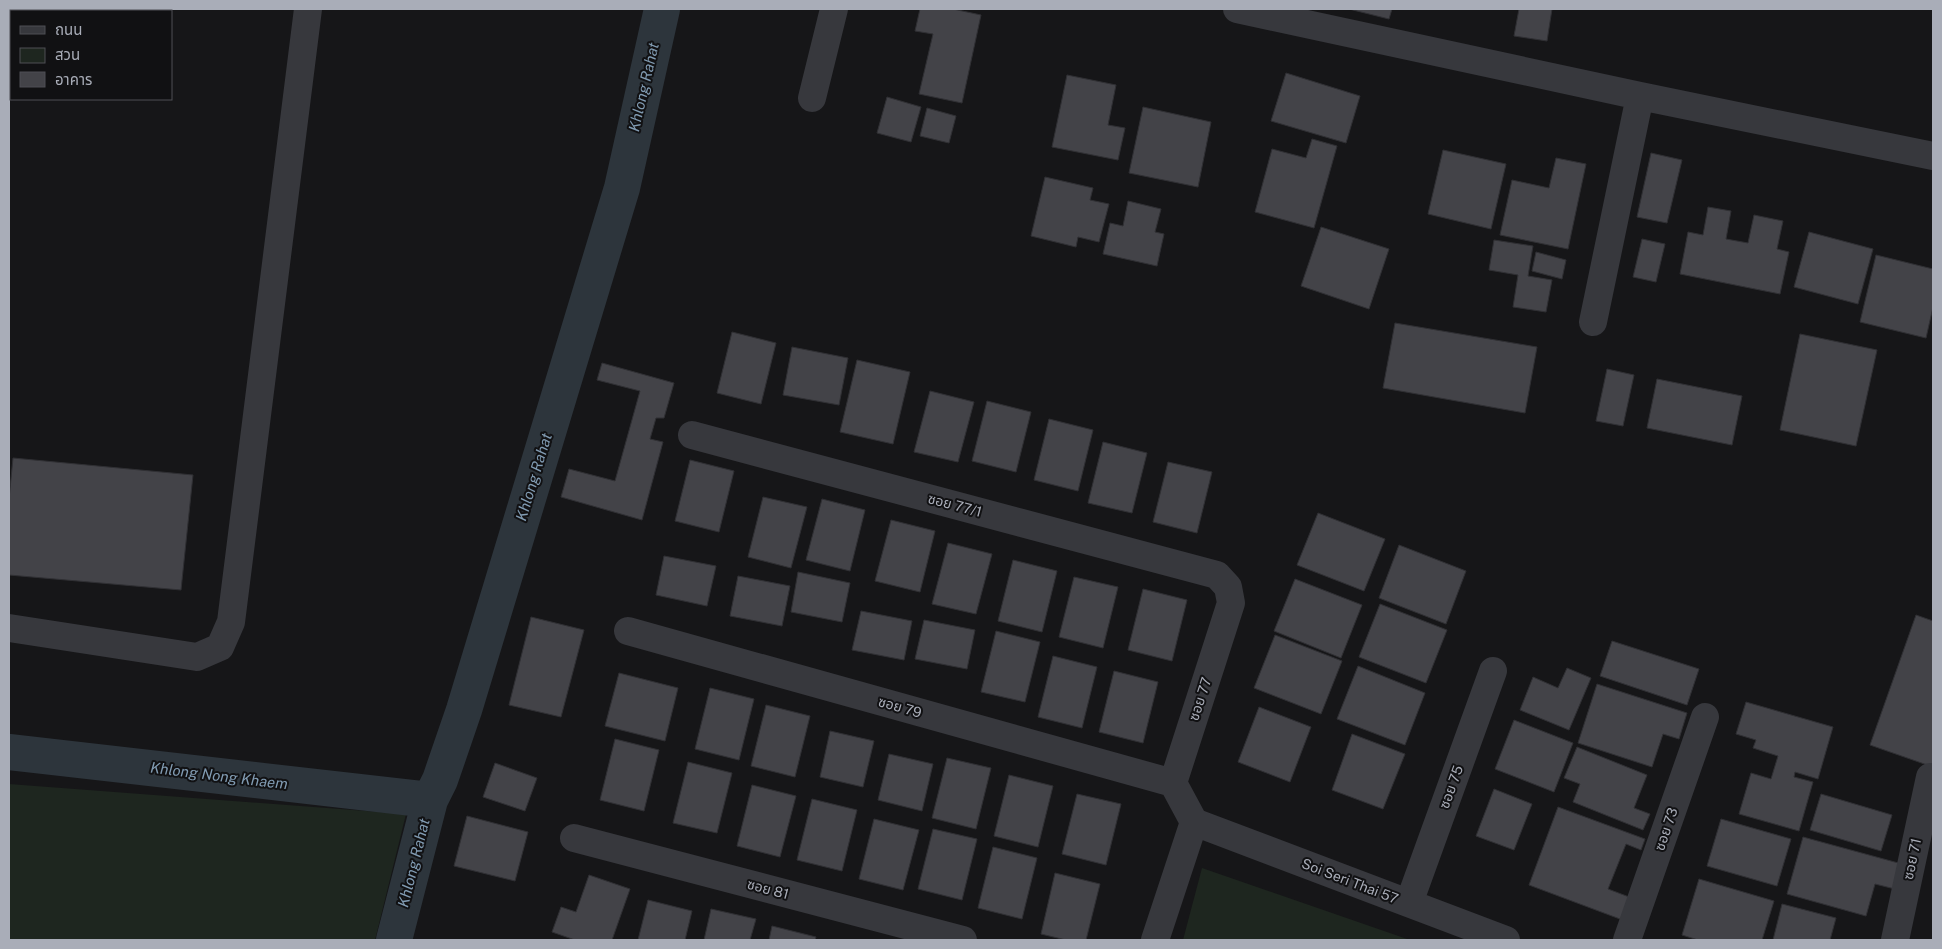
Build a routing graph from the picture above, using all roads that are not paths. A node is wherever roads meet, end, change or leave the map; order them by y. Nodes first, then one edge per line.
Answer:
1 (308, 9) edge
2 (834, 9) edge
3 (1237, 9) edge
4 (1640, 96) junction
5 (812, 98) dead end
6 (1933, 156) edge
7 (1593, 322) dead end
8 (692, 435) dead end
9 (1217, 575) joint
10 (9, 628) edge
11 (628, 631) dead end
12 (1493, 671) dead end
13 (1705, 717) dead end
14 (1930, 778) dead end
15 (1173, 783) junction
16 (1194, 822) junction
17 (574, 838) dead end
18 (1409, 903) junction
19 (963, 940) edge
20 (1155, 940) edge
21 (1506, 940) edge
22 (1626, 940) edge
23 (1895, 940) edge

1 - 10 street
2 - 5 street
3 - 4 street
4 - 6 street
4 - 7 street
8 - 9 street, ซอย 77/1
9 - 15 street, ซอย 77
11 - 15 street, ซอย 79
12 - 18 street, ซอย 75
13 - 22 street, ซอย 73
14 - 23 street, ซอย 71
15 - 16 street
16 - 18 street, Soi Seri Thai 57
16 - 20 street
17 - 19 street, ซอย 81
18 - 21 street, Soi Seri Thai 57

